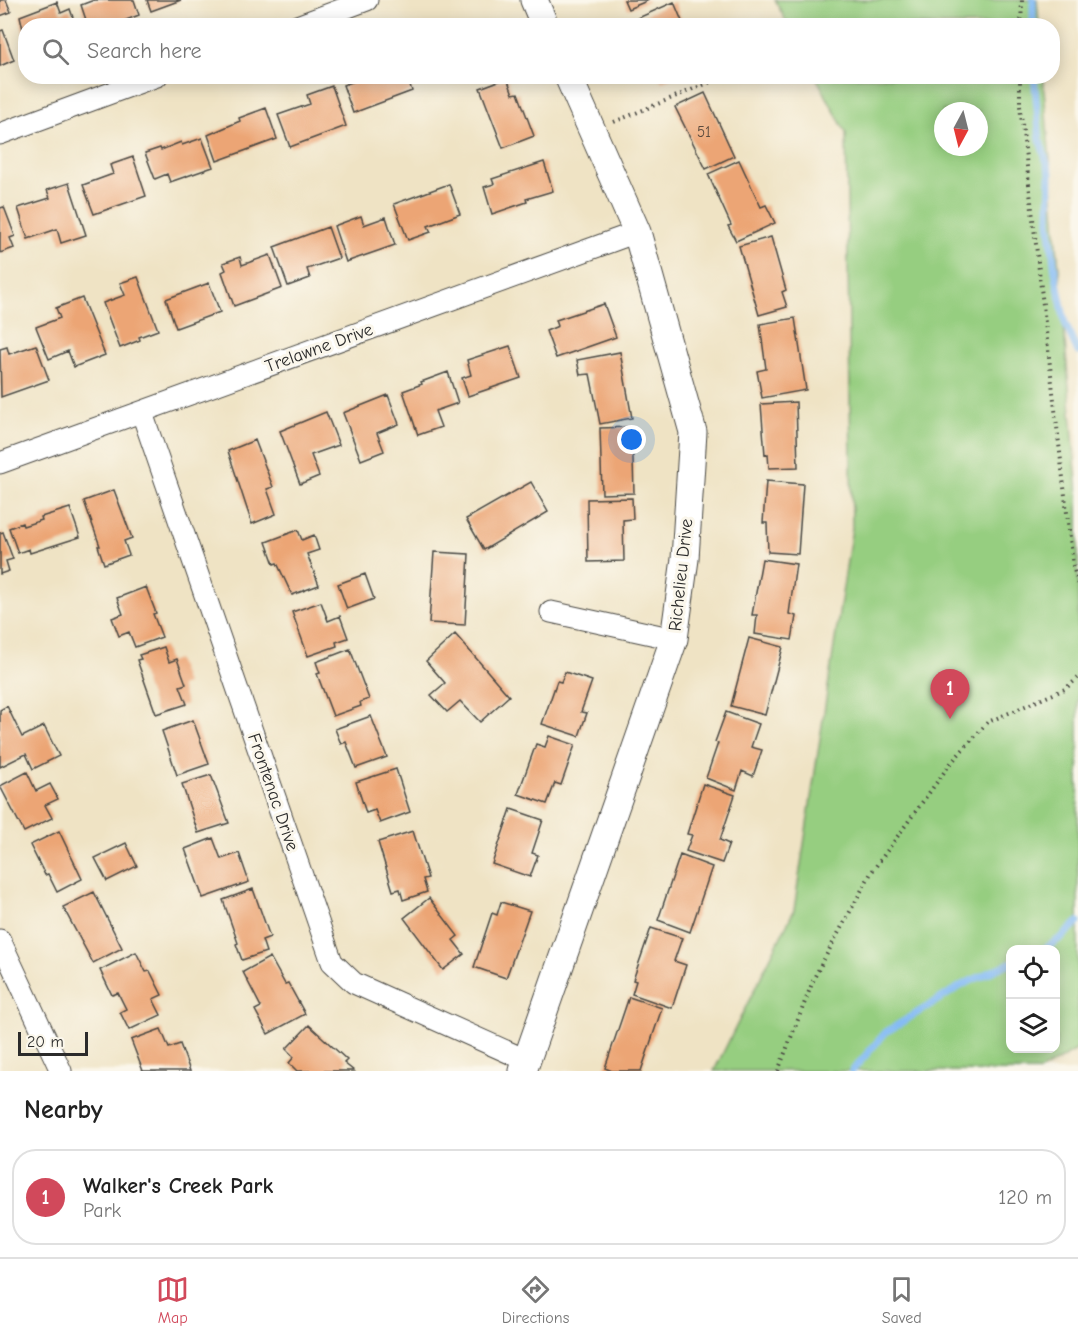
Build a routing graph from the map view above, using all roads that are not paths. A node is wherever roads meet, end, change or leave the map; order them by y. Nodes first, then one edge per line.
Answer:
1 (367, 0) edge
2 (534, 0) edge
3 (319, 18) edge
4 (542, 18) edge
5 (135, 84) edge
6 (571, 84) edge
7 (0, 134) edge
8 (637, 232) junction
9 (142, 413) junction
10 (0, 463) edge
11 (551, 612) dead end
12 (674, 639) junction
13 (0, 940) edge
14 (525, 1066) edge
15 (61, 1071) edge

1 - 3 street
2 - 4 street
5 - 7 street
6 - 8 street, Richelieu Drive
8 - 9 street, Trelawne Drive
8 - 12 street, Richelieu Drive
9 - 10 street, Trelawne Drive
9 - 14 street, Frontenac Drive
11 - 12 street
12 - 14 street, Richelieu Drive
13 - 15 street

